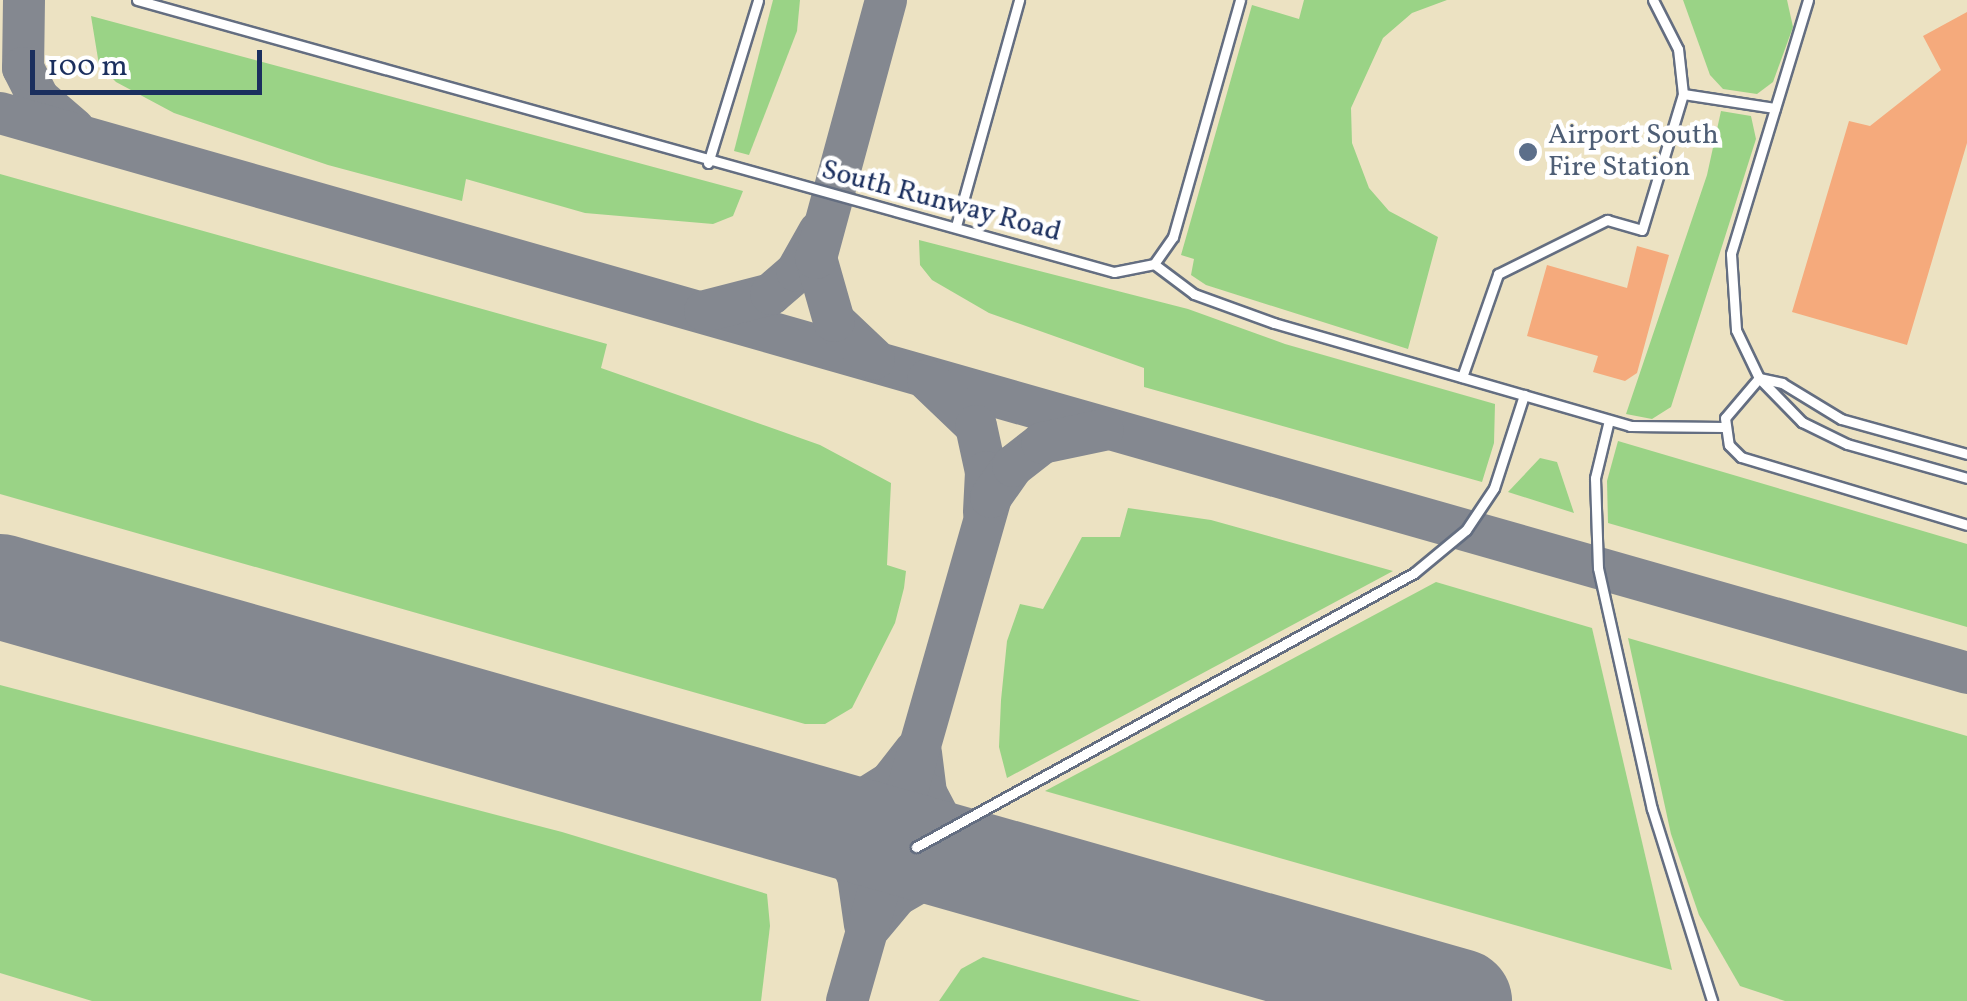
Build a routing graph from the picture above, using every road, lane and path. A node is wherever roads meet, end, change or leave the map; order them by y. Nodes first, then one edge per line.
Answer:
1 (137, 0) edge
2 (758, 0) edge
3 (1019, 0) edge
4 (1240, 0) edge
5 (1654, 0) edge
6 (1808, 0) edge
7 (152, 2) edge
8 (1683, 94) junction
9 (1774, 108) junction
10 (708, 163) junction
11 (956, 226) junction
12 (1154, 264) junction
13 (1462, 377) junction
14 (1760, 378) junction
15 (1524, 395) junction
16 (1609, 420) junction
17 (1724, 428) junction
18 (1967, 454) edge
19 (1967, 478) edge
20 (1967, 525) edge
21 (916, 846) dead end
22 (1712, 1001) edge

1 - 7 lane, South Runway Road
2 - 10 lane
3 - 11 lane
4 - 12 lane
5 - 8 lane
6 - 9 lane
7 - 10 lane, South Runway Road
8 - 9 lane
8 - 13 lane
9 - 14 lane
10 - 11 lane, South Runway Road
11 - 12 lane, South Runway Road
12 - 13 lane
13 - 15 lane
14 - 17 lane
14 - 18 lane
14 - 19 lane
15 - 16 lane
15 - 21 lane
16 - 17 lane
16 - 22 lane
17 - 20 lane

